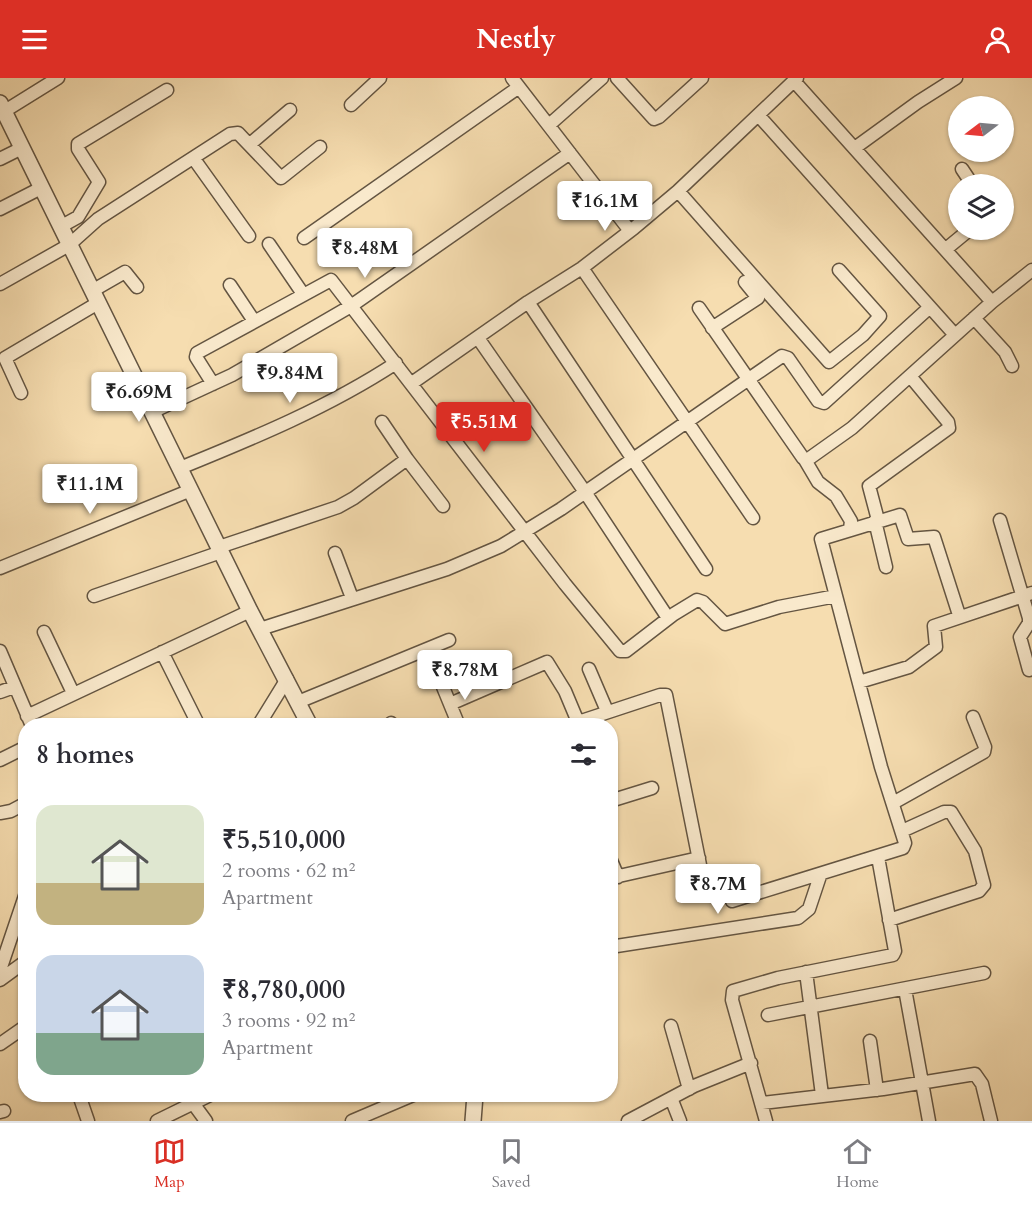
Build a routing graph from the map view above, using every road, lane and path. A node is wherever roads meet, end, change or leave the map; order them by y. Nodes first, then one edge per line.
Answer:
1 (58, 78) edge
2 (380, 78) edge
3 (602, 78) edge
4 (617, 78) edge
5 (702, 78) edge
6 (956, 78) edge
7 (796, 79) edge
8 (516, 82) edge
9 (167, 90) dead end
10 (351, 105) dead end
11 (5, 109) edge
12 (290, 110) dead end
13 (759, 116) junction
14 (549, 125) junction
15 (250, 144) junction
16 (320, 147) dead end
17 (856, 147) junction
18 (22, 148) junction
19 (570, 153) junction
20 (0, 159) edge
21 (194, 159) junction
22 (962, 170) dead end
23 (965, 174) edge
24 (41, 188) junction
25 (678, 191) junction
26 (0, 209) edge
27 (64, 225) junction
28 (630, 231) junction
29 (249, 236) dead end
30 (304, 238) dead end
31 (957, 240) edge
32 (72, 243) junction
33 (268, 244) dead end
34 (946, 249) junction
35 (582, 268) junction
36 (839, 270) dead end
37 (1032, 270) edge
38 (745, 282) dead end
39 (0, 284) edge
40 (230, 285) dead end
41 (137, 287) dead end
42 (97, 292) junction
43 (303, 294) junction
44 (528, 302) junction
45 (992, 302) junction
46 (351, 306) junction
47 (930, 307) junction
48 (699, 308) dead end
49 (974, 318) junction
50 (254, 321) junction
51 (712, 328) junction
52 (955, 335) junction
53 (478, 338) junction
54 (396, 363) junction
55 (1012, 366) dead end
56 (910, 376) junction
57 (748, 381) junction
58 (412, 383) junction
59 (213, 384) junction
60 (21, 393) dead end
61 (157, 410) junction
62 (688, 421) junction
63 (381, 422) dead end
64 (407, 459) junction
65 (632, 459) junction
66 (805, 460) junction
67 (187, 465) junction
68 (191, 490) junction
69 (585, 492) junction
70 (443, 506) dead end
71 (753, 518) dead end
72 (1000, 520) dead end
73 (877, 521) junction
74 (850, 529) junction
75 (525, 532) junction
76 (224, 547) junction
77 (335, 553) dead end
78 (886, 567) dead end
79 (0, 568) edge
80 (706, 569) dead end
81 (1027, 595) edge
82 (94, 596) dead end
83 (836, 596) junction
84 (352, 598) junction
85 (250, 611) junction
86 (959, 615) junction
87 (668, 618) junction
88 (266, 627) junction
89 (44, 632) dead end
90 (449, 640) dead end
91 (0, 651) edge
92 (162, 652) junction
93 (589, 669) dead end
94 (1029, 670) dead end
95 (287, 680) junction
96 (859, 682) junction
97 (14, 687) junction
98 (443, 687) dead end
99 (0, 692) edge
100 (73, 693) junction
101 (303, 700) junction
102 (450, 704) junction
103 (607, 711) junction
104 (973, 717) dead end
105 (29, 718) edge
106 (35, 718) edge
107 (195, 718) edge
108 (263, 718) edge
109 (308, 718) edge
110 (456, 718) edge
111 (576, 718) edge
112 (589, 718) edge
113 (18, 751) edge
114 (0, 760) edge
115 (652, 788) dead end
116 (618, 799) edge
117 (893, 803) junction
118 (18, 807) edge
119 (0, 813) edge
120 (902, 831) junction
121 (878, 857) junction
122 (699, 858) junction
123 (820, 876) junction
124 (618, 877) edge
125 (706, 895) dead end
126 (732, 901) dead end
127 (18, 917) edge
128 (890, 920) junction
129 (618, 946) edge
130 (18, 967) edge
131 (0, 970) edge
132 (806, 972) junction
133 (984, 973) dead end
134 (0, 980) edge
135 (905, 989) junction
136 (811, 1007) junction
137 (768, 1016) dead end
138 (671, 1026) dead end
139 (18, 1033) edge
140 (870, 1041) dead end
141 (0, 1044) edge
142 (751, 1063) junction
143 (922, 1084) junction
144 (689, 1089) junction
145 (877, 1090) junction
146 (822, 1095) junction
147 (670, 1098) junction
148 (81, 1102) edge
149 (186, 1102) edge
150 (192, 1102) edge
151 (397, 1102) edge
152 (475, 1102) edge
153 (762, 1103) junction
154 (634, 1119) edge
155 (88, 1121) edge
156 (157, 1121) edge
157 (206, 1121) edge
158 (352, 1121) edge
159 (474, 1121) edge
160 (681, 1121) edge
161 (766, 1121) edge
162 (929, 1121) edge
163 (991, 1121) edge

1 - 11 street
2 - 10 street
3 - 14 street
4 - 5 street
6 - 17 street
7 - 13 street
7 - 17 street
8 - 14 street
8 - 30 street
9 - 27 street
11 - 18 street
12 - 15 street
13 - 25 street
13 - 47 street
14 - 19 street
15 - 16 street
15 - 21 street
17 - 34 street
18 - 20 street
18 - 24 street
19 - 28 street
19 - 46 street
21 - 29 street
21 - 32 street
22 - 23 street
24 - 26 street
24 - 27 street
25 - 28 street
25 - 36 street
27 - 32 street
28 - 35 street
31 - 34 street
32 - 39 street
32 - 42 street
33 - 43 street
34 - 45 street
35 - 44 street
35 - 62 street
37 - 45 street
38 - 51 street
40 - 50 street
41 - 42 street
42 - 60 street
42 - 61 street
43 - 46 street
43 - 50 street
44 - 53 street
44 - 65 street
45 - 49 street
46 - 54 street
46 - 59 street
47 - 52 street
47 - 57 street
48 - 51 street
49 - 52 street
49 - 55 street
50 - 59 street
51 - 57 street
52 - 56 street
53 - 58 street
53 - 69 street
54 - 58 street
54 - 67 street
56 - 66 street
56 - 73 street
57 - 62 street
57 - 66 street
58 - 75 street
59 - 61 street
61 - 67 street
62 - 65 street
62 - 71 street
63 - 64 street
64 - 70 street
64 - 76 street
65 - 69 street
65 - 80 street
66 - 74 street
67 - 68 street
68 - 76 street
68 - 79 street
69 - 75 street
69 - 87 street
72 - 81 street
73 - 74 street
73 - 78 street
73 - 86 street
74 - 83 street
75 - 84 street
75 - 87 street
76 - 82 street
76 - 85 street
77 - 84 street
81 - 86 street
81 - 94 street
83 - 87 street
83 - 96 street
84 - 88 street
85 - 88 street
85 - 92 street
86 - 96 street
88 - 95 street
89 - 100 street
90 - 101 street
91 - 97 street
92 - 100 street
92 - 107 street
93 - 103 street
95 - 101 street
95 - 108 street
96 - 117 street
97 - 99 street
97 - 105 street
98 - 102 street
100 - 106 street
101 - 109 street
102 - 110 street
102 - 111 street
103 - 112 street
103 - 122 street
104 - 117 street
113 - 114 street
115 - 116 street
117 - 120 street
118 - 119 street
120 - 121 street
120 - 128 street
121 - 123 street
121 - 128 street
122 - 124 street
122 - 125 street
123 - 126 street
123 - 129 street
127 - 131 street
128 - 132 street
130 - 134 street
132 - 136 street
132 - 142 street
133 - 135 street
135 - 136 street
135 - 143 street
136 - 137 street
136 - 146 street
138 - 144 street
139 - 141 street
140 - 145 street
142 - 144 street
142 - 153 street
143 - 145 street
143 - 162 street
143 - 163 street
144 - 147 street
145 - 146 street
146 - 153 street
147 - 154 street
147 - 160 street
148 - 155 street
149 - 156 street
150 - 157 street
151 - 158 street
152 - 159 street
153 - 161 street

